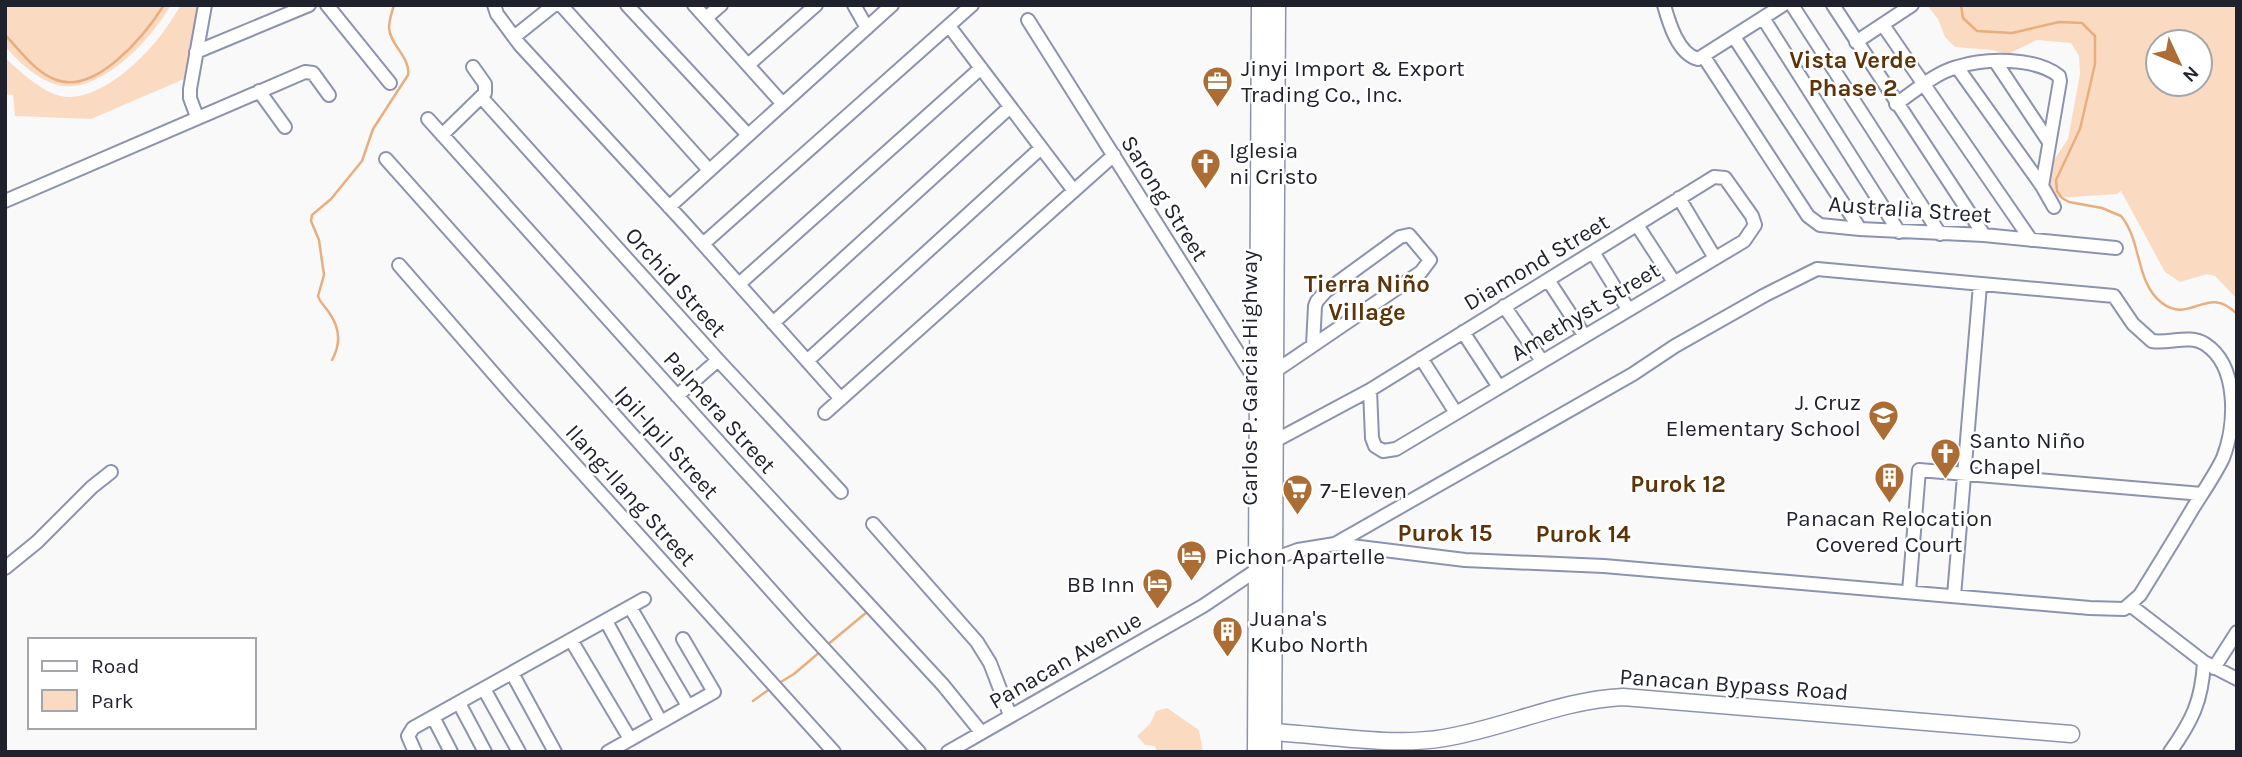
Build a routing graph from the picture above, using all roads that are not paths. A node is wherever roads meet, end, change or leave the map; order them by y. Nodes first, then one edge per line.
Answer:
1 (205, 5) edge
2 (309, 5) edge
3 (327, 5) edge
4 (494, 5) edge
5 (554, 5) edge
6 (561, 5) edge
7 (627, 5) edge
8 (694, 5) edge
9 (721, 5) edge
10 (816, 5) edge
11 (853, 5) edge
12 (892, 5) edge
13 (972, 5) edge
14 (1261, 5) edge
15 (1276, 5) edge
16 (1783, 5) edge
17 (1792, 5) edge
18 (1912, 5) edge
19 (1667, 6) edge
20 (1839, 8) edge
21 (706, 18) junction
22 (1763, 18) junction
23 (1028, 20) dead end
24 (1883, 25) junction
25 (949, 26) junction
26 (867, 28) junction
27 (514, 37) junction
28 (1734, 37) junction
29 (1857, 42) junction
30 (196, 51) junction
31 (1704, 57) junction
32 (1995, 61) junction
33 (748, 65) junction
34 (473, 67) dead end
35 (1957, 67) junction
36 (981, 68) junction
37 (390, 83) dead end
38 (1924, 84) junction
39 (259, 91) junction
40 (329, 95) dead end
41 (482, 97) junction
42 (782, 103) junction
43 (1896, 104) junction
44 (1010, 107) junction
45 (197, 117) junction
46 (428, 119) dead end
47 (285, 127) dead end
48 (442, 135) junction
49 (748, 135) junction
50 (2049, 142) junction
51 (1041, 148) junction
52 (1114, 155) junction
53 (386, 159) dead end
54 (709, 170) junction
55 (1725, 178) joint
56 (2042, 186) junction
57 (1074, 191) junction
58 (1679, 198) junction
59 (5, 201) edge
60 (669, 207) junction
61 (2054, 207) dead end
62 (1637, 225) junction
63 (1860, 229) junction
64 (1899, 232) junction
65 (1940, 234) junction
66 (1984, 235) junction
67 (2031, 240) junction
68 (703, 244) junction
69 (2116, 248) dead end
70 (1593, 252) junction
71 (1715, 258) junction
72 (399, 265) dead end
73 (1548, 280) junction
74 (1674, 282) junction
75 (739, 284) junction
76 (1980, 285) junction
77 (1504, 306) junction
78 (1628, 309) junction
79 (773, 323) junction
80 (1463, 331) junction
81 (1584, 335) junction
82 (1313, 345) junction
83 (1421, 358) junction
84 (718, 360) junction
85 (807, 361) junction
86 (1542, 361) junction
87 (1269, 382) junction
88 (1499, 387) junction
89 (1370, 390) junction
90 (677, 396) junction
91 (841, 399) junction
92 (825, 413) dead end
93 (1456, 413) junction
94 (1266, 442) junction
95 (111, 472) dead end
96 (1963, 474) junction
97 (841, 492) dead end
98 (2202, 494) junction
99 (873, 524) dead end
100 (1335, 544) junction
101 (1273, 559) junction
102 (5, 568) edge
103 (1258, 571) junction
104 (1909, 592) junction
105 (1954, 596) junction
106 (644, 599) dead end
107 (2130, 605) junction
108 (630, 607) junction
109 (606, 621) junction
110 (2237, 632) edge
111 (683, 639) dead end
112 (571, 640) junction
113 (1265, 650) junction
114 (2209, 665) junction
115 (512, 673) junction
116 (2237, 679) edge
117 (484, 689) junction
118 (459, 703) junction
119 (688, 706) junction
120 (1010, 715) junction
121 (433, 717) junction
122 (661, 722) junction
123 (981, 732) junction
124 (1272, 732) junction
125 (2071, 734) dead end
126 (630, 739) junction
127 (415, 752) edge
128 (451, 752) edge
129 (485, 752) edge
130 (519, 752) edge
131 (555, 752) edge
132 (608, 752) edge
133 (834, 752) edge
134 (919, 752) edge
135 (948, 752) edge
136 (1257, 752) edge
137 (1272, 752) edge
138 (2170, 752) edge

1 - 30 street
2 - 30 street
3 - 37 street
4 - 27 street
5 - 27 street
6 - 54 street
7 - 49 street
8 - 21 street
9 - 21 street
10 - 33 street
11 - 26 street
12 - 26 street
13 - 25 street
14 - 87 highway, Carlos P. Garcia Highway
15 - 87 highway, Carlos P. Garcia Highway
16 - 22 street
17 - 65 street
18 - 24 street
19 - 31 street
20 - 29 street
21 - 33 street
22 - 28 street
22 - 64 street
23 - 52 street, Sarong Street
24 - 29 street
24 - 38 street
25 - 36 street
25 - 68 street
26 - 42 street
27 - 60 street
28 - 31 street
28 - 63 street
29 - 43 street
30 - 45 street
31 - 63 street, Australia Street
32 - 35 street
32 - 50 street
32 - 50 street
33 - 42 street
34 - 41 street
35 - 38 street
35 - 56 street
36 - 44 street
36 - 75 street
38 - 43 street
38 - 67 street
39 - 40 street
39 - 45 street
39 - 47 street
41 - 48 street
41 - 84 street, Orchid Street
42 - 49 street
43 - 66 street
44 - 51 street
44 - 79 street
45 - 59 street
46 - 48 street, Palmera Street
48 - 90 street, Palmera Street
49 - 54 street
50 - 56 street
51 - 57 street
51 - 85 street
52 - 57 street
52 - 87 street, Sarong Street
53 - 134 street, Ipil-Ipil Street
54 - 60 street
55 - 58 street, Diamond Street
55 - 71 street, Amethyst Street
56 - 61 street
57 - 91 street
58 - 62 street, Diamond Street
58 - 71 street
60 - 68 street
62 - 70 street, Diamond Street
62 - 74 street
63 - 64 street, Australia Street
64 - 65 street, Australia Street
65 - 66 street, Australia Street
66 - 67 street, Australia Street
67 - 69 street, Australia Street
68 - 75 street
70 - 73 street, Diamond Street
70 - 78 street
71 - 74 street, Amethyst Street
72 - 133 street, Ilang-Ilang Street
73 - 77 street, Diamond Street
73 - 81 street
74 - 78 street, Amethyst Street
75 - 79 street
76 - 96 street
76 - 98 street
76 - 100 street
77 - 80 street, Diamond Street
77 - 86 street
78 - 81 street, Amethyst Street
79 - 85 street
80 - 83 street, Diamond Street
80 - 88 street
81 - 86 street, Amethyst Street
82 - 82 street
82 - 87 street
83 - 89 street, Diamond Street
83 - 93 street
84 - 90 street
84 - 97 street, Orchid Street
85 - 91 street
86 - 88 street, Amethyst Street
87 - 94 highway, Carlos P. Garcia Highway
88 - 93 street, Amethyst Street
89 - 93 street, Amethyst Street
89 - 94 street, Diamond Street
90 - 123 street, Palmera Street
91 - 92 street
94 - 101 highway, Carlos P. Garcia Highway
94 - 103 highway, Carlos P. Garcia Highway
95 - 102 street
96 - 98 street
96 - 104 street
96 - 105 street
98 - 107 street
99 - 120 street
100 - 101 street
100 - 104 street
101 - 103 street, Panacan Avenue
101 - 113 highway, Carlos P. Garcia Highway
103 - 113 highway, Carlos P. Garcia Highway
103 - 120 street, Panacan Avenue
104 - 105 street
105 - 107 street
106 - 108 street
107 - 114 street
108 - 109 street
108 - 119 street
109 - 112 street
109 - 122 street
110 - 114 street
111 - 119 street
112 - 115 street
112 - 126 street
113 - 124 highway, Carlos P. Garcia Highway
113 - 136 highway, Carlos P. Garcia Highway
114 - 116 street
114 - 138 street
115 - 117 street
115 - 131 street
117 - 118 street
117 - 130 street
118 - 121 street
118 - 129 street
119 - 122 street
120 - 123 street, Panacan Avenue
121 - 127 street
121 - 128 street
122 - 126 street
123 - 135 street, Panacan Avenue
124 - 125 main road, Panacan Bypass Road
124 - 137 highway, Carlos P. Garcia Highway
126 - 132 street

